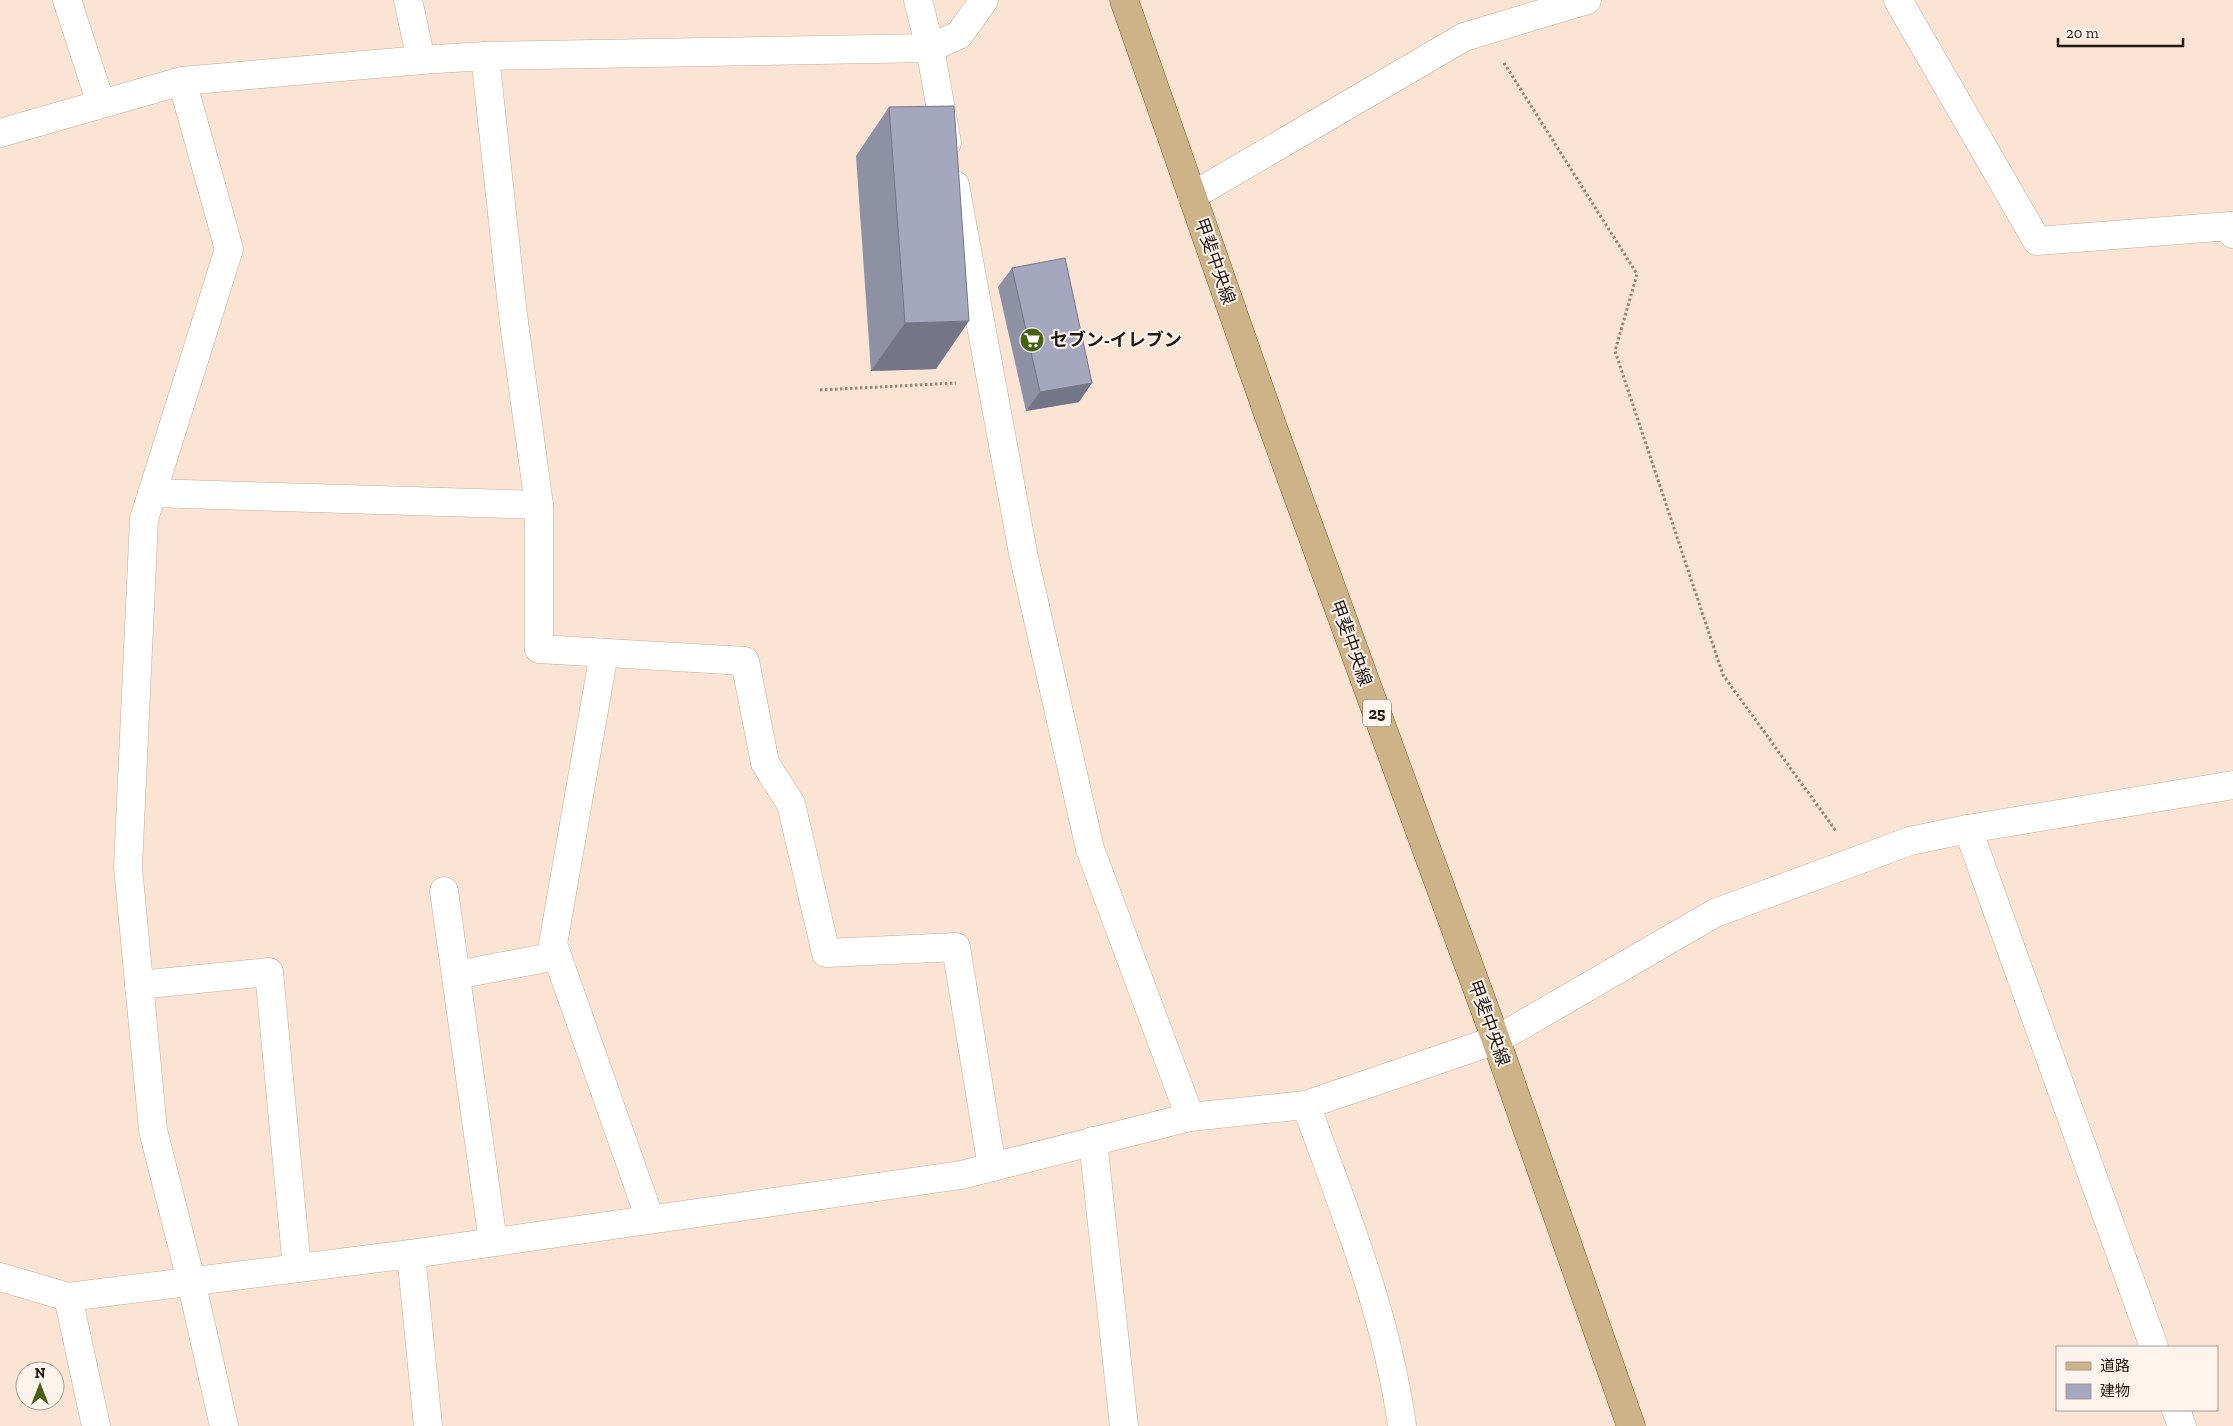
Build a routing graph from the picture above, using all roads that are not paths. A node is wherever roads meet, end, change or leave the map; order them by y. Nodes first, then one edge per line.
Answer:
1 (67, 0) edge
2 (408, 0) edge
3 (918, 0) edge
4 (984, 0) edge
5 (1124, 0) edge
6 (1587, 0) edge
7 (1898, 0) edge
8 (930, 48) junction
9 (485, 56) junction
10 (421, 60) junction
11 (182, 81) junction
12 (101, 104) junction
13 (0, 133) edge
14 (1192, 196) junction
15 (2233, 234) edge
16 (152, 493) junction
17 (539, 505) junction
18 (604, 653) junction
19 (2233, 785) edge
20 (1968, 829) junction
21 (444, 891) dead end
22 (557, 956) junction
23 (456, 975) junction
24 (139, 985) junction
25 (1496, 1040) junction
26 (1306, 1105) junction
27 (1190, 1117) junction
28 (1093, 1141) junction
29 (992, 1167) junction
30 (650, 1220) junction
31 (493, 1242) junction
32 (410, 1254) junction
33 (297, 1268) junction
34 (0, 1278) edge
35 (190, 1281) junction
36 (68, 1297) junction
37 (2154, 1346) edge
38 (2176, 1411) edge
39 (96, 1426) edge
40 (224, 1426) edge
41 (428, 1426) edge
42 (1124, 1426) edge
43 (1402, 1426) edge
44 (1630, 1426) edge
45 (2182, 1426) edge

1 - 12 street
2 - 10 street
3 - 8 street
4 - 8 street
5 - 14 main road, 甲斐中央線 / 25
6 - 14 street
7 - 15 street
8 - 9 street
8 - 27 street
9 - 10 street
9 - 17 street
10 - 11 street
11 - 12 street
11 - 16 street
12 - 13 street
14 - 25 main road, 甲斐中央線 / 25
16 - 17 street
16 - 24 street
17 - 18 street
18 - 22 street
18 - 29 street
19 - 20 street
20 - 25 street
20 - 37 street
21 - 23 street
22 - 23 street
22 - 30 street
23 - 31 street
24 - 33 street
24 - 35 street
25 - 26 street
25 - 44 main road, 甲斐中央線 / 25
26 - 27 street
26 - 43 street
27 - 28 street
28 - 29 street
28 - 42 street
29 - 30 street
30 - 31 street
31 - 32 street
32 - 33 street
32 - 41 street
33 - 35 street
34 - 36 street
35 - 36 street
35 - 40 street
36 - 39 street
38 - 45 street

